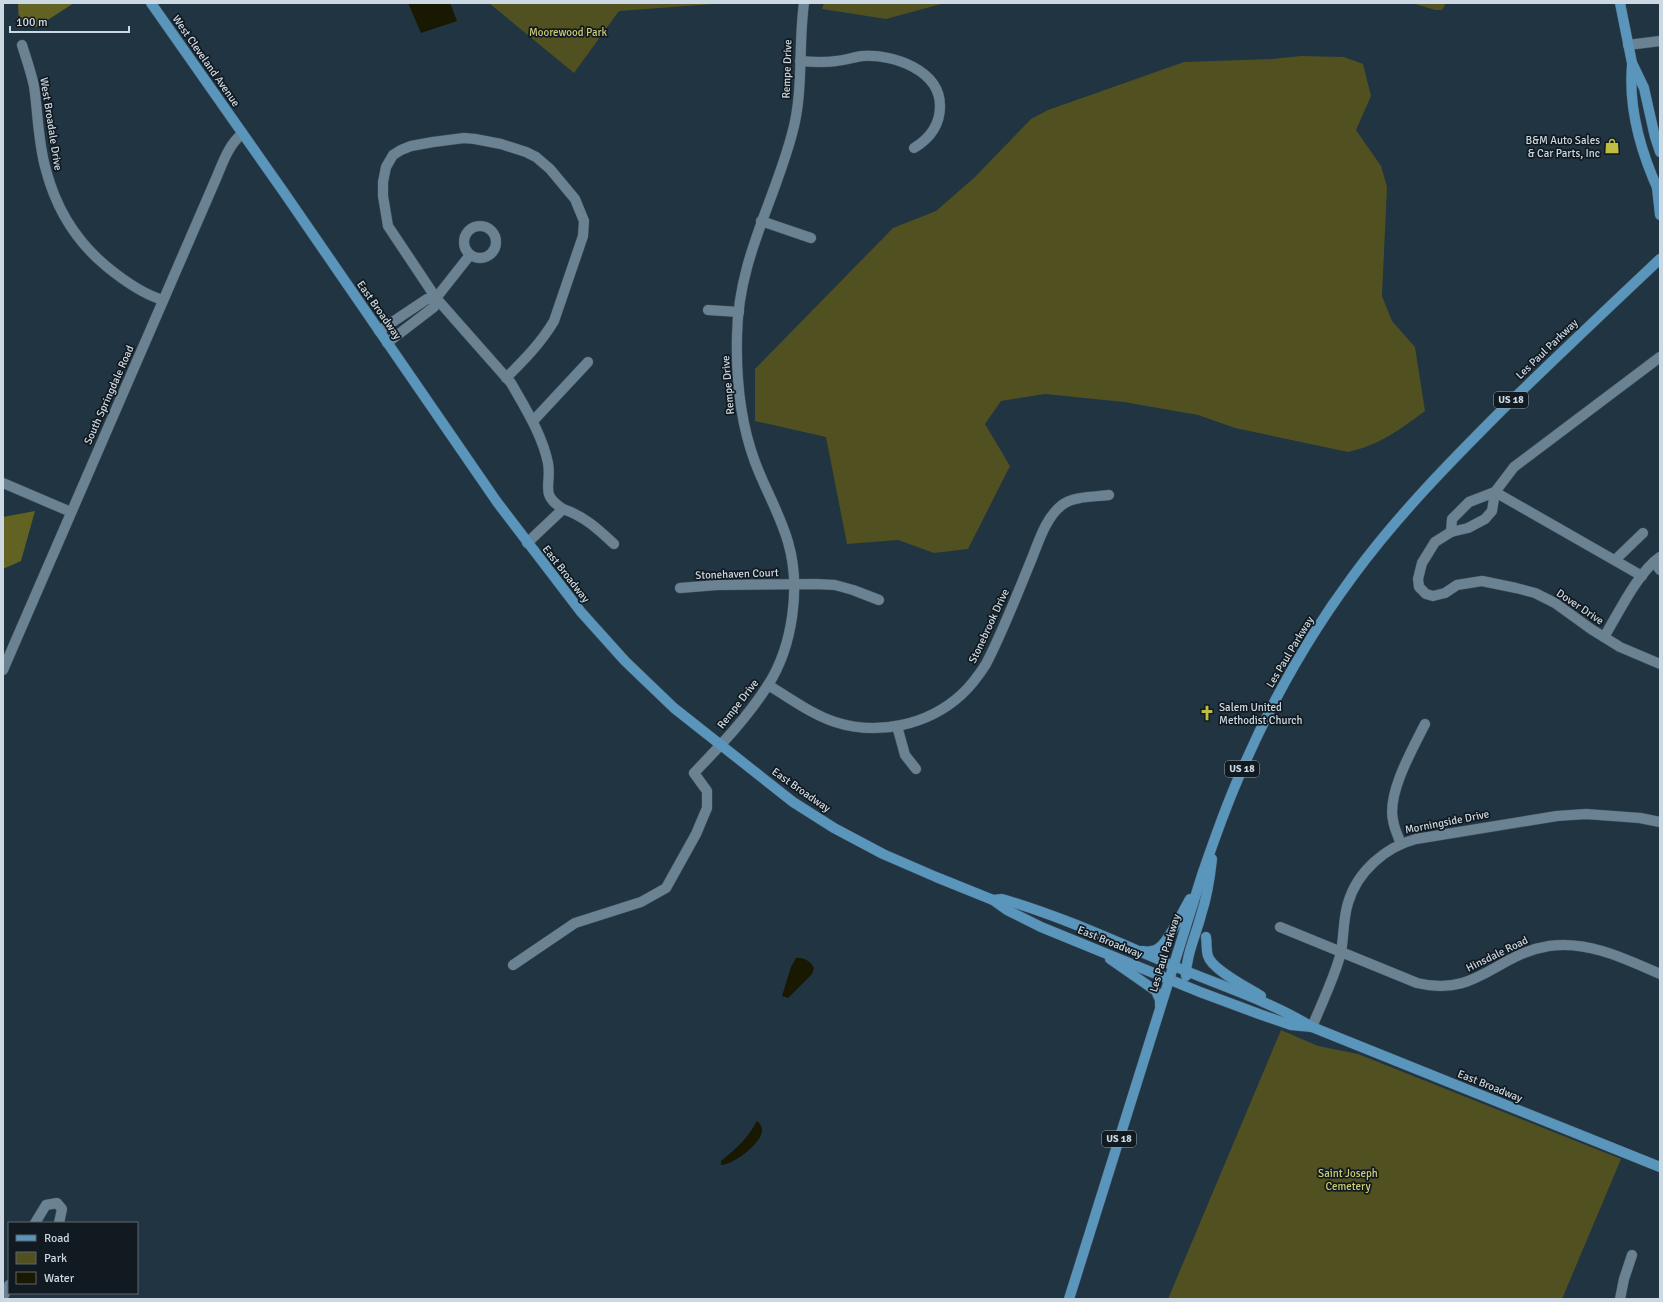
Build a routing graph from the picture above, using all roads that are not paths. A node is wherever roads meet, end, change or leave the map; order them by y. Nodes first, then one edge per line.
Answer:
1 (151, 3) edge
2 (804, 3) edge
3 (1620, 3) edge
4 (1660, 41) edge
5 (22, 45) dead end
6 (1628, 45) junction
7 (800, 62) junction
8 (1632, 63) junction
9 (242, 134) junction
10 (914, 148) dead end
11 (1660, 152) edge
12 (1658, 190) edge
13 (1660, 215) edge
14 (761, 221) junction
15 (811, 238) dead end
16 (470, 255) dead end
17 (1658, 259) edge
18 (436, 298) junction
19 (163, 300) junction
20 (708, 310) dead end
21 (739, 312) junction
22 (379, 331) junction
23 (388, 343) junction
24 (1660, 357) edge
25 (588, 362) dead end
26 (506, 378) junction
27 (533, 421) junction
28 (3, 483) edge
29 (1495, 492) junction
30 (1109, 495) dead end
31 (563, 509) junction
32 (71, 512) junction
33 (1451, 532) junction
34 (1643, 533) dead end
35 (527, 543) junction
36 (614, 544) dead end
37 (1615, 560) junction
38 (1658, 563) edge
39 (1642, 576) junction
40 (794, 584) junction
41 (680, 588) dead end
42 (879, 600) dead end
43 (1604, 637) junction
44 (1660, 664) edge
45 (3, 670) edge
46 (768, 685) junction
47 (1425, 724) dead end
48 (897, 726) junction
49 (721, 746) junction
50 (916, 769) dead end
51 (1660, 822) edge
52 (1213, 844) junction
53 (1401, 844) junction
54 (1198, 886) junction
55 (993, 900) junction
56 (1280, 927) dead end
57 (1206, 937) dead end
58 (1096, 949) junction
59 (1137, 950) junction
60 (1341, 952) junction
61 (513, 965) dead end
62 (1173, 966) junction
63 (1191, 973) junction
64 (1660, 974) edge
65 (1169, 979) junction
66 (1191, 988) junction
67 (1160, 1010) junction
68 (1281, 1010) junction
69 (1312, 1027) junction
70 (1660, 1167) edge
71 (36, 1222) edge
72 (59, 1222) edge
73 (1632, 1255) dead end
74 (8, 1287) edge
75 (3, 1297) edge
76 (1069, 1299) edge
77 (1620, 1299) edge

1 - 9 main road, West Cleveland Avenue
2 - 7 street, Rempe Drive
3 - 6 main road
4 - 6 street
5 - 19 street, West Broadale Drive
6 - 8 main road
7 - 10 street
7 - 14 street, Rempe Drive
8 - 11 main road
8 - 12 main road
9 - 19 street, South Springdale Road
9 - 22 main road, East Broadway
12 - 13 main road
14 - 15 street
14 - 21 street, Rempe Drive
16 - 18 street
17 - 52 main road, Les Paul Parkway / US 18
18 - 22 street
18 - 23 street
18 - 26 street
18 - 26 street
19 - 32 street, South Springdale Road
20 - 21 street
21 - 40 street, Rempe Drive
22 - 23 main road, East Broadway
23 - 35 main road, East Broadway
24 - 29 street
25 - 27 street
26 - 27 street
27 - 31 street
28 - 32 street
29 - 33 street
29 - 33 street
29 - 37 street
30 - 48 street, Stonebrook Drive
31 - 35 street
31 - 36 street
32 - 45 street, South Springdale Road
33 - 43 street, Dover Drive
34 - 37 street
35 - 49 main road, East Broadway
37 - 39 street
38 - 39 street
39 - 43 street
40 - 41 street, Stonehaven Court
40 - 42 street, Stonehaven Court
40 - 46 street, Rempe Drive
43 - 44 street, Dover Drive
46 - 48 street, Stonebrook Drive
46 - 49 street, Rempe Drive
47 - 53 street
48 - 50 street
49 - 55 main road, East Broadway
49 - 61 street, Rempe Drive
51 - 53 street, Morningside Drive
52 - 54 main road, Les Paul Parkway / US 18
52 - 63 main road
53 - 60 street, Morningside Drive
54 - 59 main road
54 - 62 main road, Les Paul Parkway / US 18
55 - 58 main road, East Broadway
55 - 59 main road, East Broadway
56 - 60 street, Hinsdale Road
57 - 68 main road
58 - 65 main road, East Broadway
58 - 67 main road
59 - 62 main road, East Broadway
60 - 64 street, Hinsdale Road
60 - 69 street, Morningside Drive
62 - 63 main road, East Broadway
62 - 65 main road, Les Paul Parkway / US 18
63 - 66 main road
63 - 68 main road, East Broadway
65 - 66 main road, East Broadway
65 - 67 main road, Les Paul Parkway / US 18
66 - 69 main road, East Broadway
67 - 76 main road, Les Paul Parkway / US 18
68 - 69 main road, East Broadway
69 - 70 main road, East Broadway
71 - 72 street
73 - 77 street
74 - 75 street

